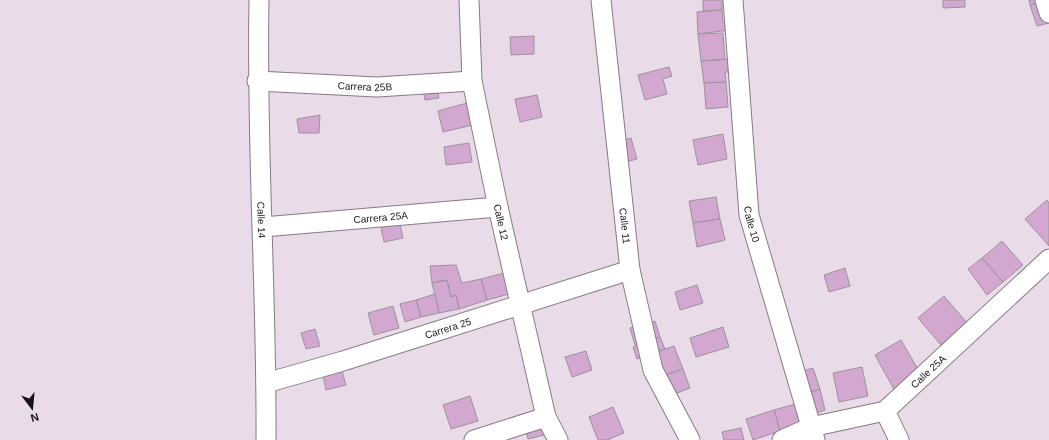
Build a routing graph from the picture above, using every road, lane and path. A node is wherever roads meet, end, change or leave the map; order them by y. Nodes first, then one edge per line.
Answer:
1 (259, 0) edge
2 (469, 0) edge
3 (601, 0) edge
4 (733, 0) edge
5 (1044, 0) edge
6 (1049, 13) edge
7 (257, 81) junction
8 (472, 81) junction
9 (498, 207) junction
10 (263, 227) junction
11 (1049, 259) edge
12 (630, 270) junction
13 (520, 304) junction
14 (266, 383) junction
15 (885, 411) junction
16 (546, 417) junction
17 (813, 433) edge
18 (266, 440) edge
19 (474, 440) edge
20 (558, 440) edge
21 (690, 440) edge
22 (782, 440) edge
23 (899, 440) edge

1 - 7 street, Calle 14
2 - 8 street, Calle 12
3 - 12 street, Calle 11
4 - 17 street, Calle 10
5 - 6 street
7 - 8 street, Carrera 25B
7 - 10 street, Calle 14
8 - 9 street, Calle 12
9 - 10 street, Carrera 25A
9 - 13 street, Calle 12
10 - 14 street, Calle 14
11 - 15 street, Calle 25A
12 - 13 street, Carrera 25
12 - 21 street, Calle 11
13 - 14 street, Carrera 25
13 - 16 street, Calle 12
14 - 18 street, Calle 14
15 - 17 street
15 - 23 street
16 - 19 street
16 - 20 street, Calle 12
17 - 22 street

